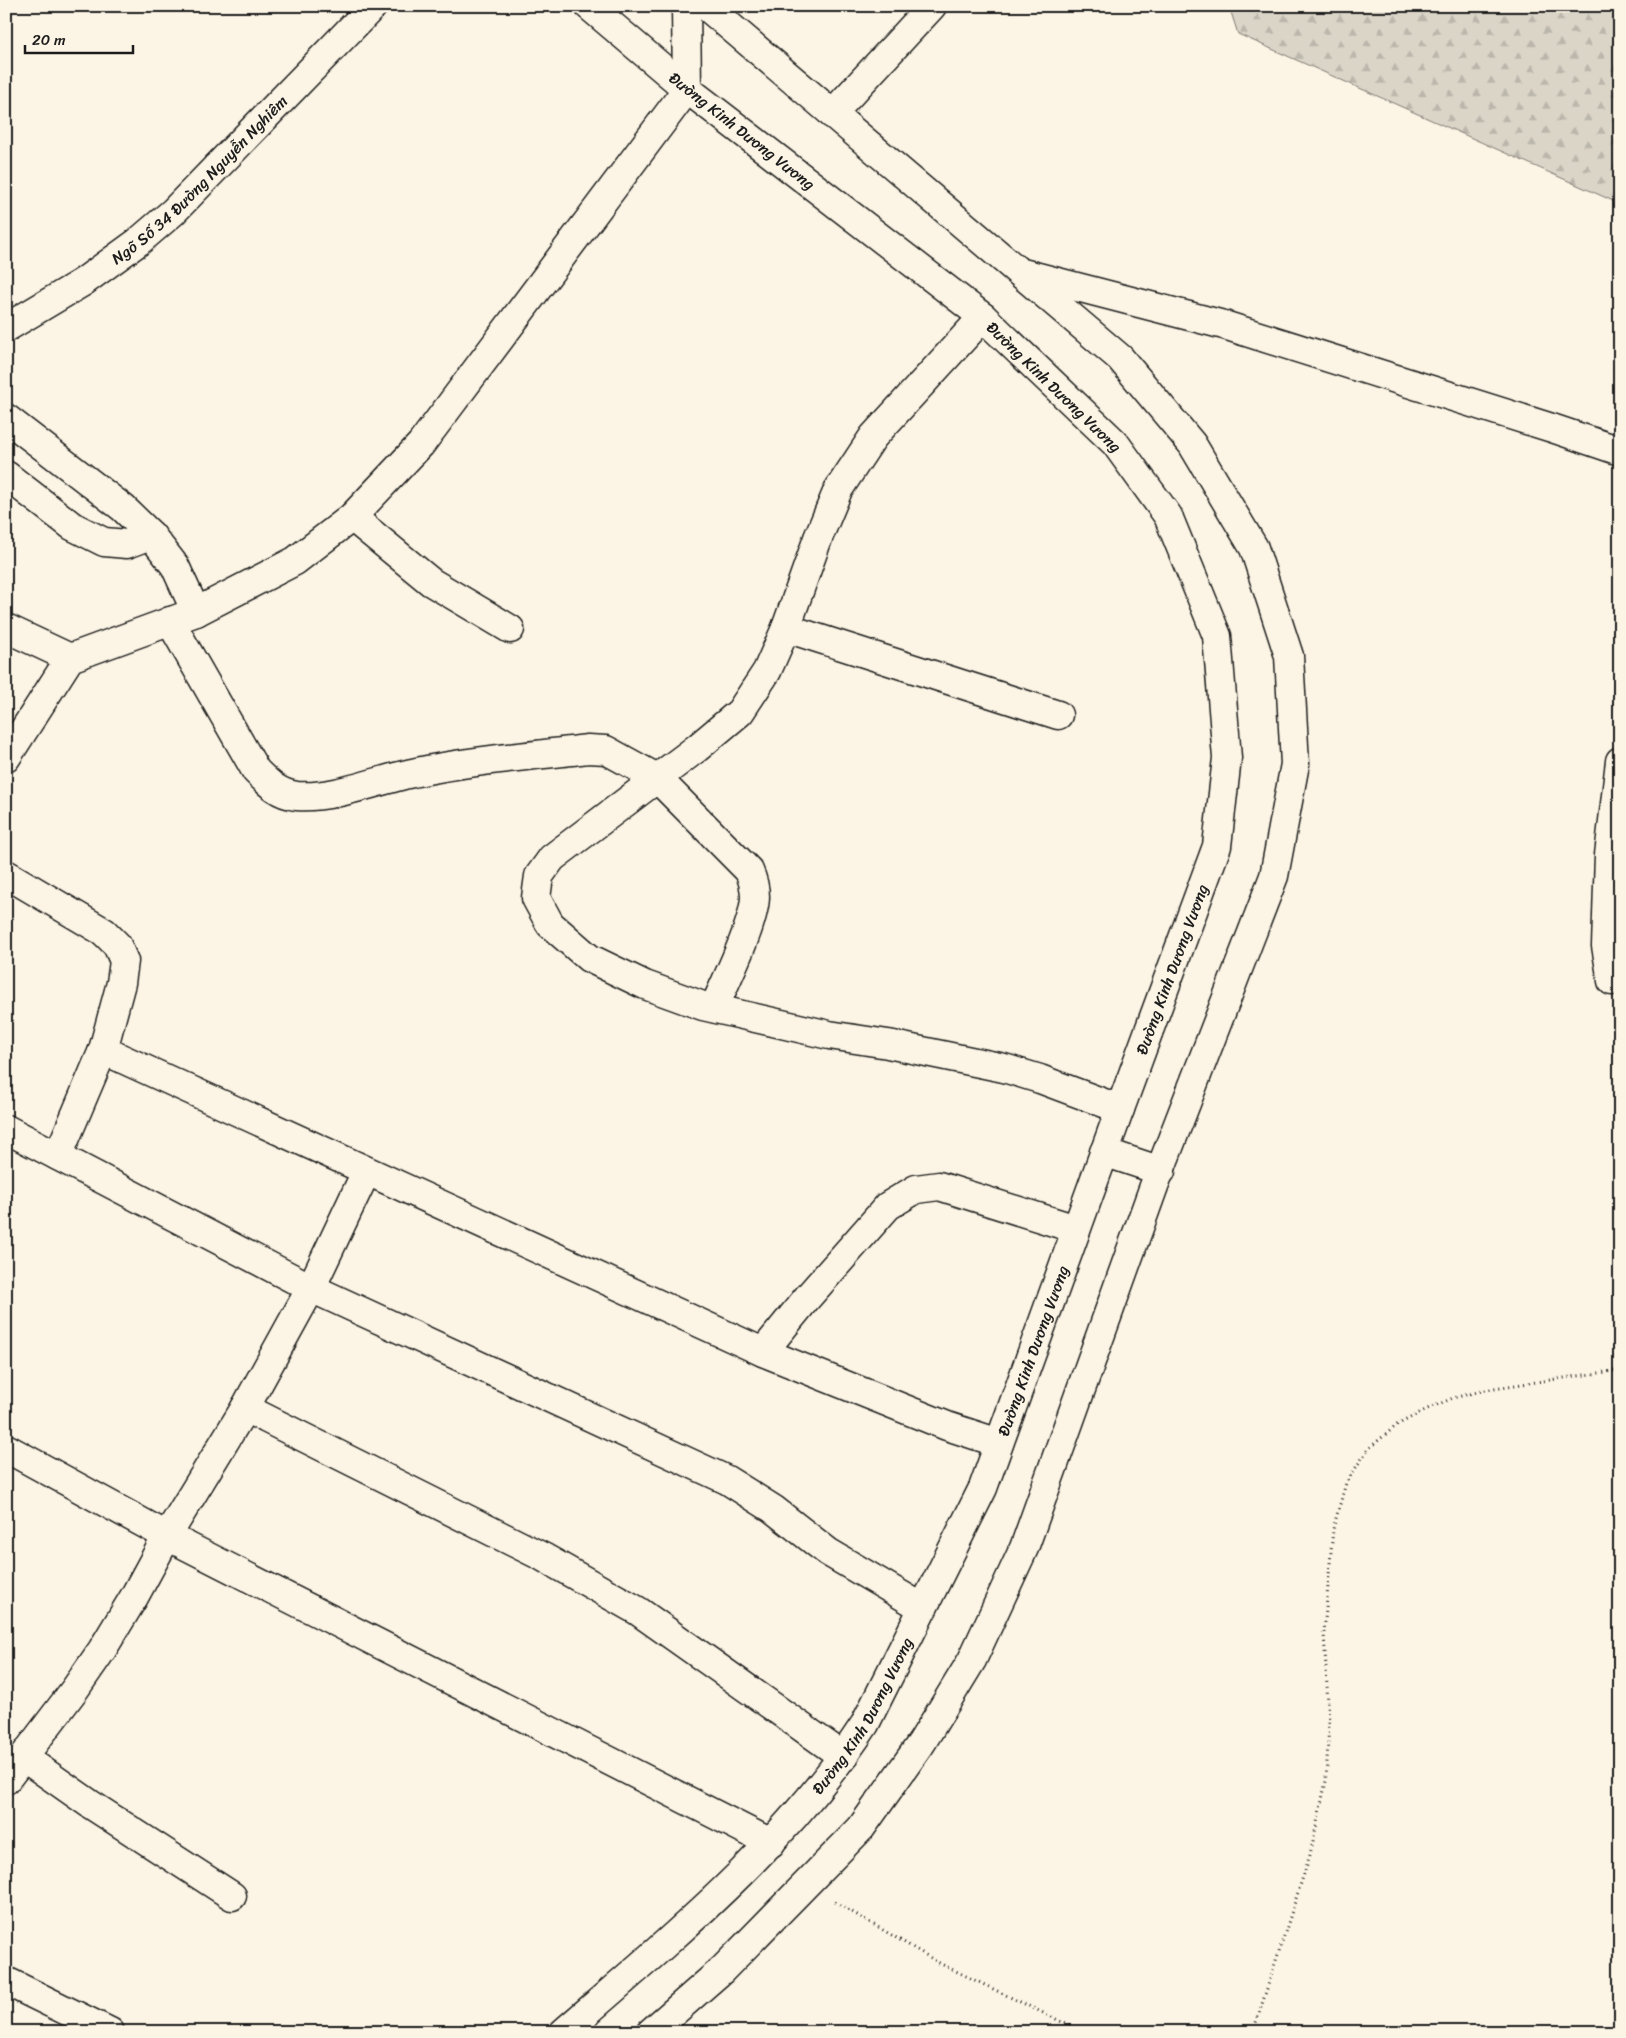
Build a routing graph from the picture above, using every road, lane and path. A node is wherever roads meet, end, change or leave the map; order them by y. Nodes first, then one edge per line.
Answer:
1 (372, 6) edge
2 (589, 6) edge
3 (686, 6) edge
4 (706, 6) edge
5 (932, 6) edge
6 (687, 90) junction
7 (832, 114) junction
8 (1019, 272) junction
9 (983, 317) junction
10 (6, 328) edge
11 (6, 418) edge
12 (1620, 451) edge
13 (6, 475) edge
14 (352, 517) junction
15 (151, 536) junction
16 (196, 612) junction
17 (170, 621) junction
18 (6, 628) edge
19 (786, 628) junction
20 (510, 630) dead end
21 (70, 658) junction
22 (1058, 715) dead end
23 (6, 758) edge
24 (1620, 761) edge
25 (658, 778) junction
26 (6, 874) edge
27 (1612, 981) dead end
28 (714, 1008) junction
29 (104, 1050) junction
30 (1120, 1109) junction
31 (6, 1129) edge
32 (1104, 1152) junction
33 (58, 1156) junction
34 (1161, 1171) junction
35 (366, 1172) junction
36 (1076, 1229) junction
37 (311, 1288) junction
38 (764, 1352) junction
39 (1620, 1370) edge
40 (245, 1408) junction
41 (999, 1442) junction
42 (6, 1448) edge
43 (167, 1536) junction
44 (923, 1608) junction
45 (23, 1757) junction
46 (844, 1757) junction
47 (6, 1780) edge
48 (771, 1844) junction
49 (806, 1885) junction
50 (232, 1896) dead end
51 (7, 1982) edge
52 (110, 2032) edge
53 (564, 2032) edge
54 (651, 2032) edge
55 (1083, 2032) edge
56 (1253, 2032) edge

1 - 10 main road, Ngõ Số 34 Đường Nguyễn Nghiêm
2 - 6 main road, Đường Kinh Dương Vương
3 - 6 main road
4 - 7 main road
5 - 7 main road
6 - 9 main road, Đường Kinh Dương Vương
6 - 14 main road
7 - 8 main road
8 - 12 main road
8 - 34 main road
9 - 19 main road
9 - 30 main road, Đường Kinh Dương Vương
11 - 15 main road
13 - 15 main road
14 - 16 main road
14 - 20 main road
15 - 16 main road
16 - 17 main road
17 - 21 main road
17 - 25 main road
18 - 21 main road
19 - 22 main road
19 - 25 main road
21 - 23 main road
24 - 27 main road
25 - 28 main road
25 - 28 main road
26 - 29 main road
28 - 30 main road
29 - 33 main road
29 - 35 main road
30 - 32 main road, Đường Kinh Dương Vương
31 - 33 main road
32 - 34 main road
32 - 36 main road, Đường Kinh Dương Vương
33 - 37 main road
34 - 49 main road
35 - 37 main road
35 - 38 main road
36 - 38 main road
36 - 41 main road, Đường Kinh Dương Vương
37 - 40 main road
37 - 44 main road
38 - 41 main road
39 - 56 path
40 - 43 main road
40 - 46 main road
41 - 44 main road, Đường Kinh Dương Vương
42 - 43 main road
43 - 45 main road
43 - 48 main road
44 - 46 main road, Đường Kinh Dương Vương
45 - 47 main road
45 - 50 main road
46 - 48 main road, Đường Kinh Dương Vương
48 - 53 main road, Đường Kinh Dương Vương
49 - 54 main road
49 - 55 path
51 - 52 main road

